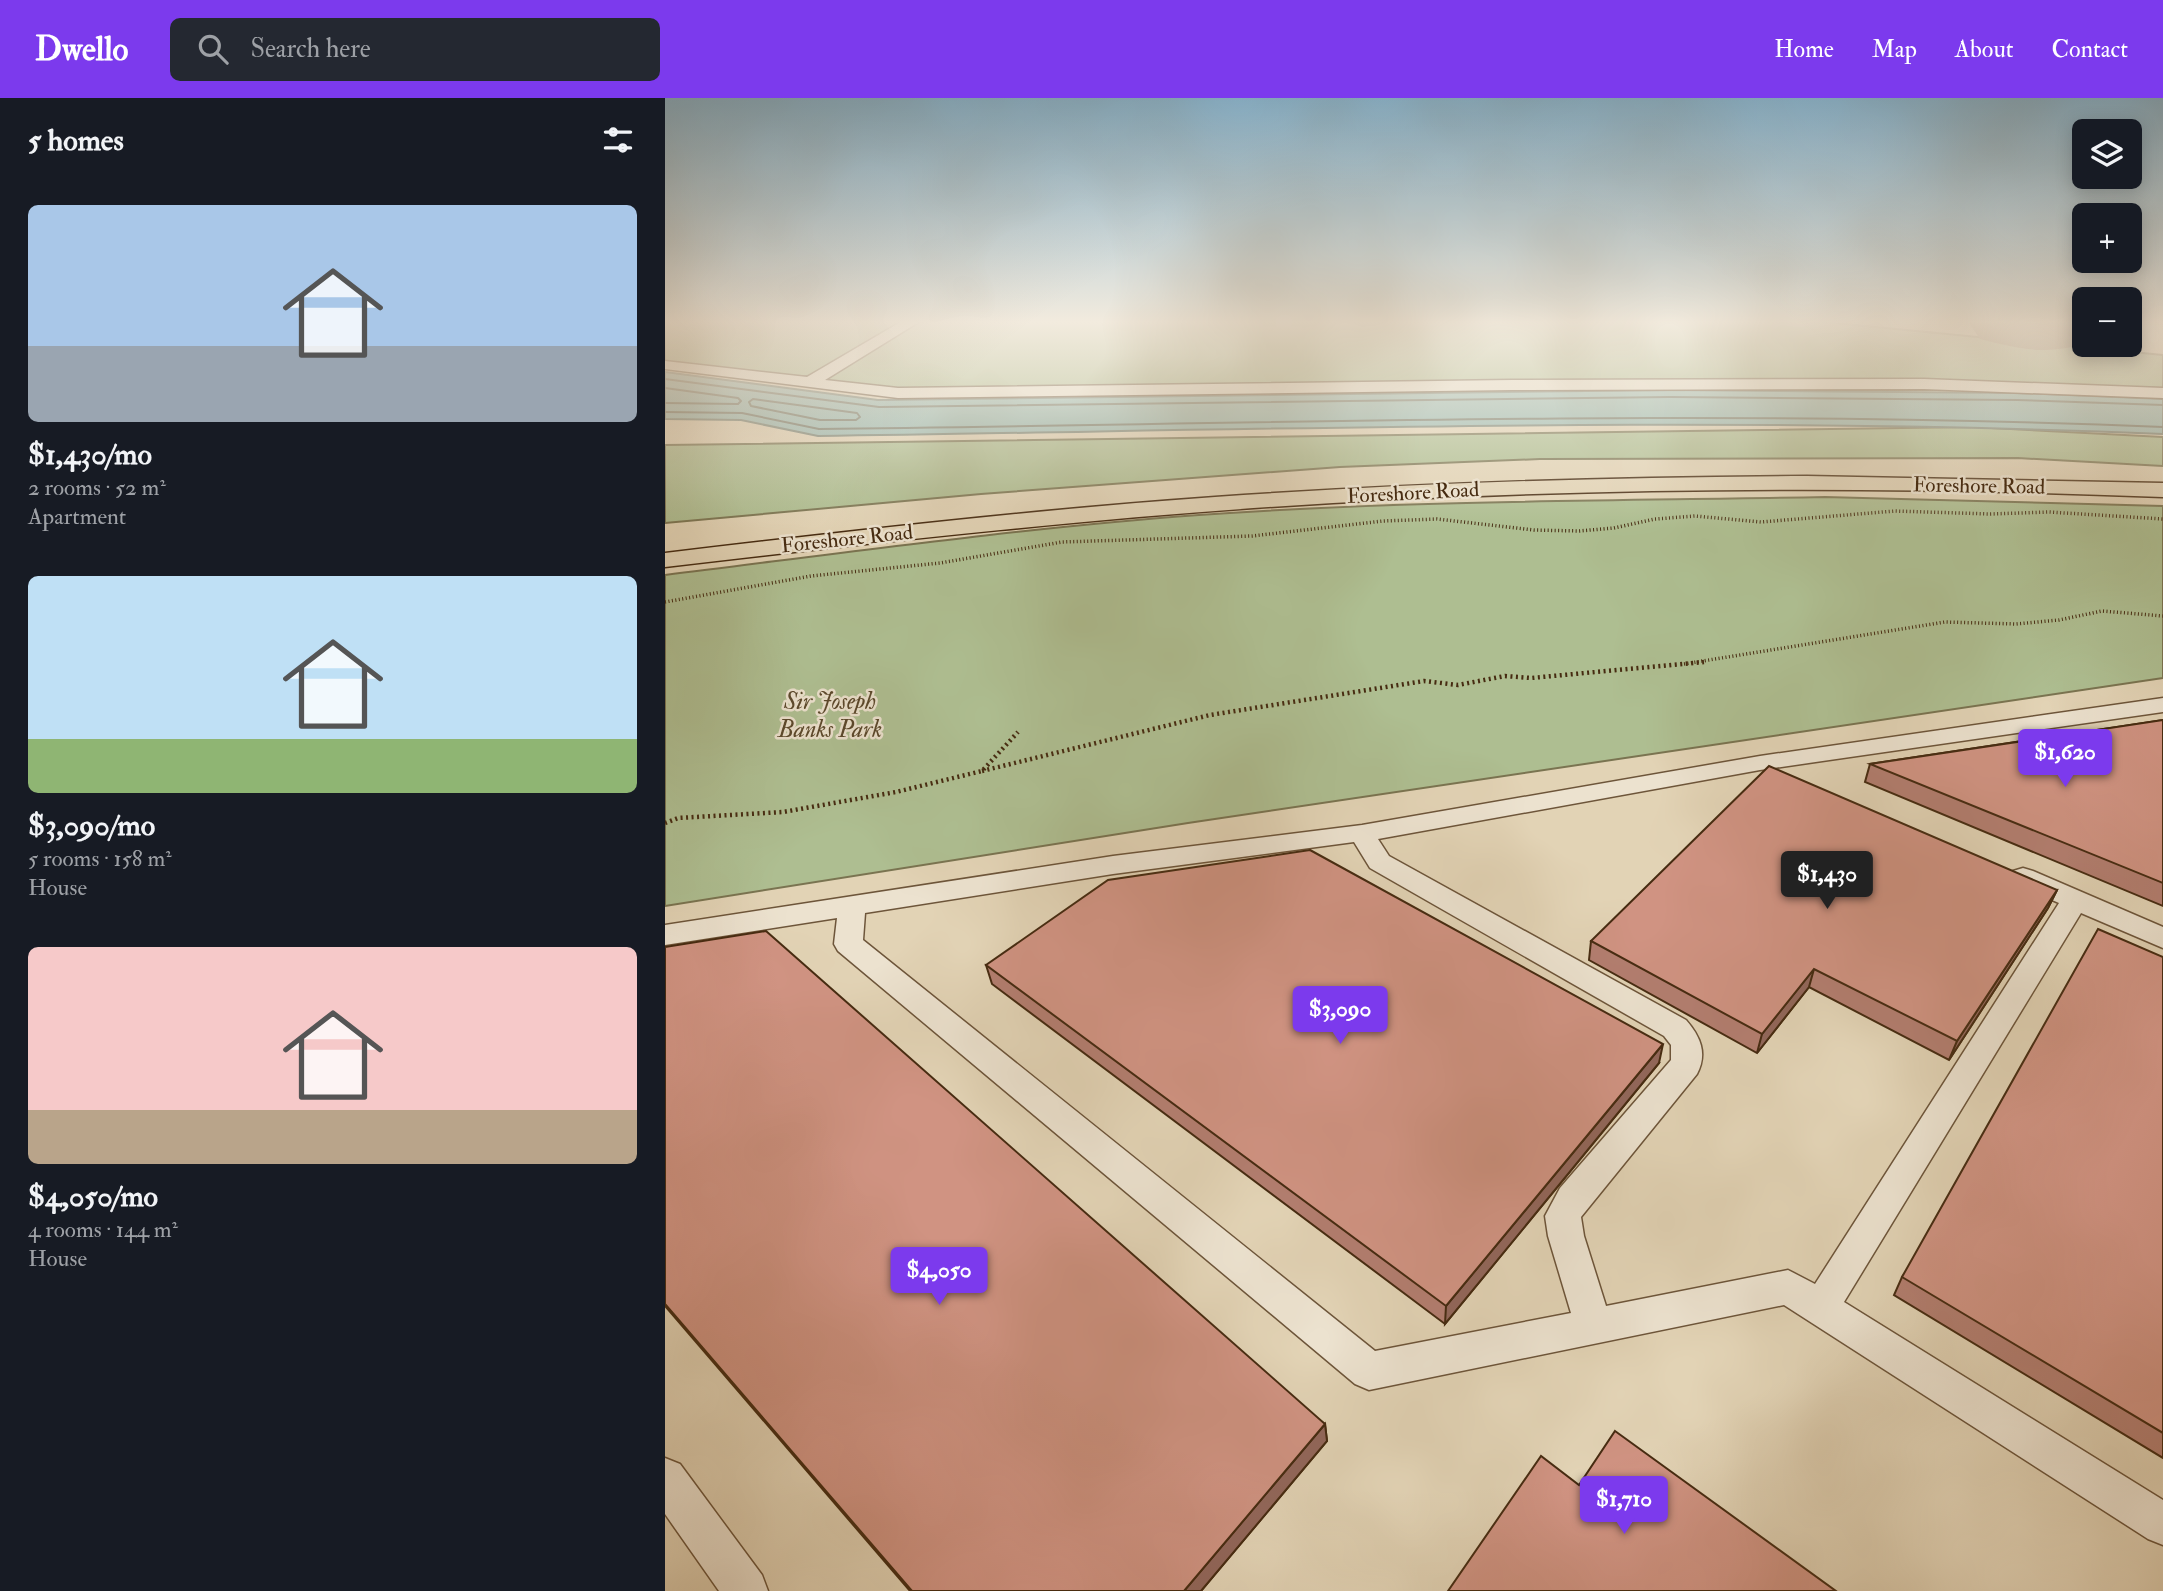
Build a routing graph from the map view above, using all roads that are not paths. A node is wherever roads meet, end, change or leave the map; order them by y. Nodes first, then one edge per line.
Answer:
1 (868, 390) edge
2 (1225, 390) edge
3 (2075, 390) edge
4 (2163, 393) edge
5 (2163, 473) edge
6 (2163, 490) edge
7 (827, 519) dead end
8 (665, 560) edge
9 (2163, 705) edge
10 (1760, 763) junction
11 (1806, 783) edge
12 (1362, 833) junction
13 (2001, 868) edge
14 (2075, 900) junction
15 (852, 907) junction
16 (665, 935) edge
17 (2163, 938) edge
18 (1820, 1308) junction
19 (1594, 1326) junction
20 (665, 1479) edge
21 (2163, 1524) edge
22 (747, 1591) edge

1 - 2 street
3 - 4 street
5 - 7 main road, Foreshore Road
6 - 8 main road, Foreshore Road
9 - 10 street
10 - 11 street
10 - 12 street
12 - 15 street
12 - 19 street
13 - 14 street
14 - 17 street
14 - 18 lane
15 - 16 lane
15 - 19 street
18 - 19 street
18 - 21 street
20 - 22 street

